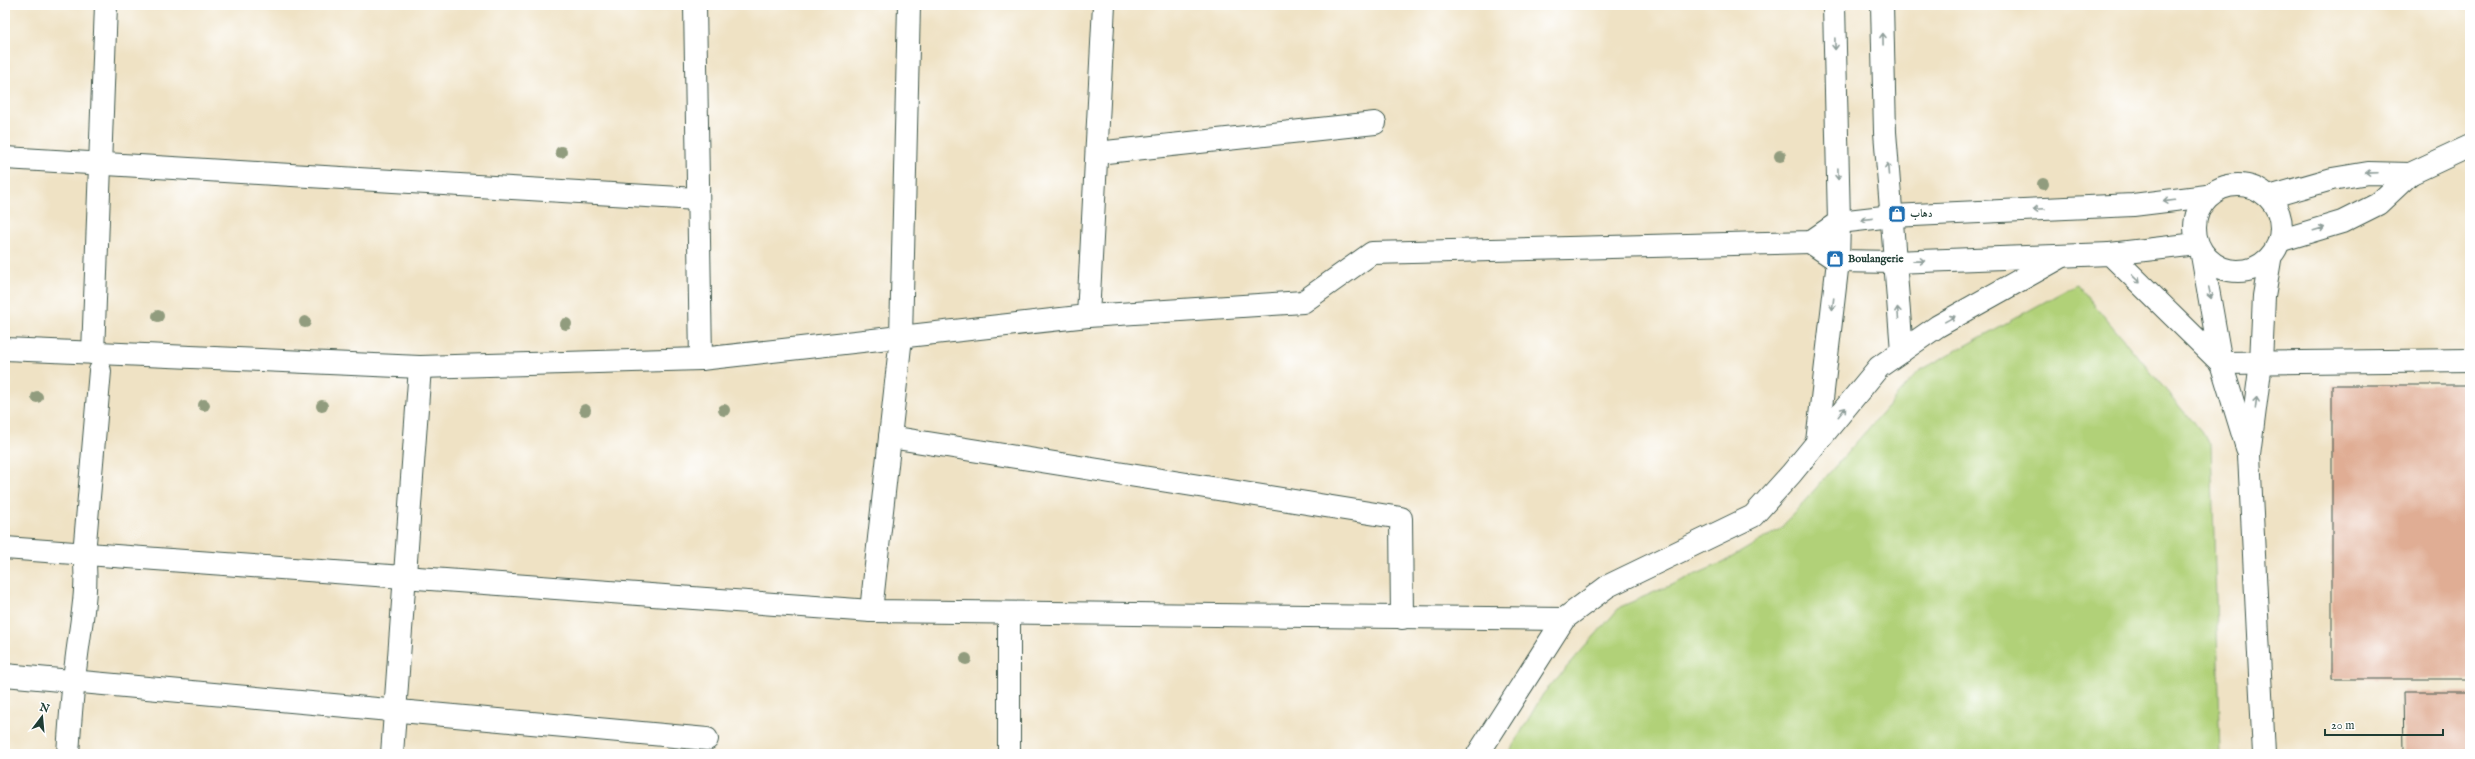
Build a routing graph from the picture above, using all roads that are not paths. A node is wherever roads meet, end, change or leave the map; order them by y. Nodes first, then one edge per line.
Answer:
1 (106, 5) edge
2 (695, 5) edge
3 (909, 5) edge
4 (1104, 5) edge
5 (1834, 5) edge
6 (1882, 5) edge
7 (1375, 123) dead end
8 (2470, 146) edge
9 (1097, 153) junction
10 (5, 158) edge
11 (100, 164) junction
12 (2410, 174) junction
13 (2207, 196) junction
14 (2269, 197) junction
15 (697, 199) junction
16 (1892, 216) junction
17 (1839, 222) junction
18 (2282, 240) junction
19 (1810, 242) junction
20 (2199, 249) junction
21 (2110, 254) junction
22 (2063, 256) junction
23 (2270, 260) junction
24 (1838, 261) junction
25 (1894, 262) junction
26 (1088, 316) junction
27 (901, 337) junction
28 (5, 349) edge
29 (1902, 351) junction
30 (701, 359) junction
31 (2470, 360) edge
32 (96, 362) junction
33 (2221, 362) junction
34 (2261, 362) junction
35 (420, 368) junction
36 (890, 437) junction
37 (1817, 442) junction
38 (2249, 455) junction
39 (5, 548) edge
40 (84, 554) junction
41 (404, 577) junction
42 (871, 611) junction
43 (1009, 613) junction
44 (1402, 618) junction
45 (1564, 619) junction
46 (5, 675) edge
47 (73, 681) junction
48 (395, 710) junction
49 (707, 739) dead end
50 (68, 754) edge
51 (392, 754) edge
52 (1009, 754) edge
53 (1478, 754) edge
54 (2264, 754) edge

1 - 11 street
2 - 15 street
3 - 27 street
4 - 9 street
5 -> 17 street
16 -> 6 street
7 - 9 street
8 - 12 street
9 - 26 street
10 - 11 street
11 - 15 street
11 - 32 street
12 -> 14 street
18 -> 12 street
13 - 14 street
13 -> 16 street
13 - 20 street
14 - 18 street
15 - 30 street
16 -> 17 street
16 - 25 street
17 - 19 street
17 - 24 street
18 - 23 street
19 - 24 street
19 - 26 street
20 - 21 street
20 - 23 street
20 -> 33 street
21 - 22 street
21 -> 33 street
25 -> 22 street
29 -> 22 street
23 - 34 street
24 - 25 street
24 -> 37 street
29 -> 25 street
26 - 27 street
27 - 30 street
27 - 36 street
28 - 32 street
37 -> 29 street
30 - 35 street
31 - 34 street
32 - 35 street
32 - 40 street
33 - 34 street
33 - 38 street
38 -> 34 street
35 - 41 street
36 - 42 street
36 - 44 street
37 - 45 street
38 - 54 street
39 - 40 street
40 - 41 street
40 - 47 street
41 - 42 street
41 - 48 street
42 - 43 street
43 - 44 street
43 - 52 street
44 - 45 street
45 - 53 street
46 - 47 street
47 - 48 street
47 - 50 street
48 - 49 street
48 - 51 street

